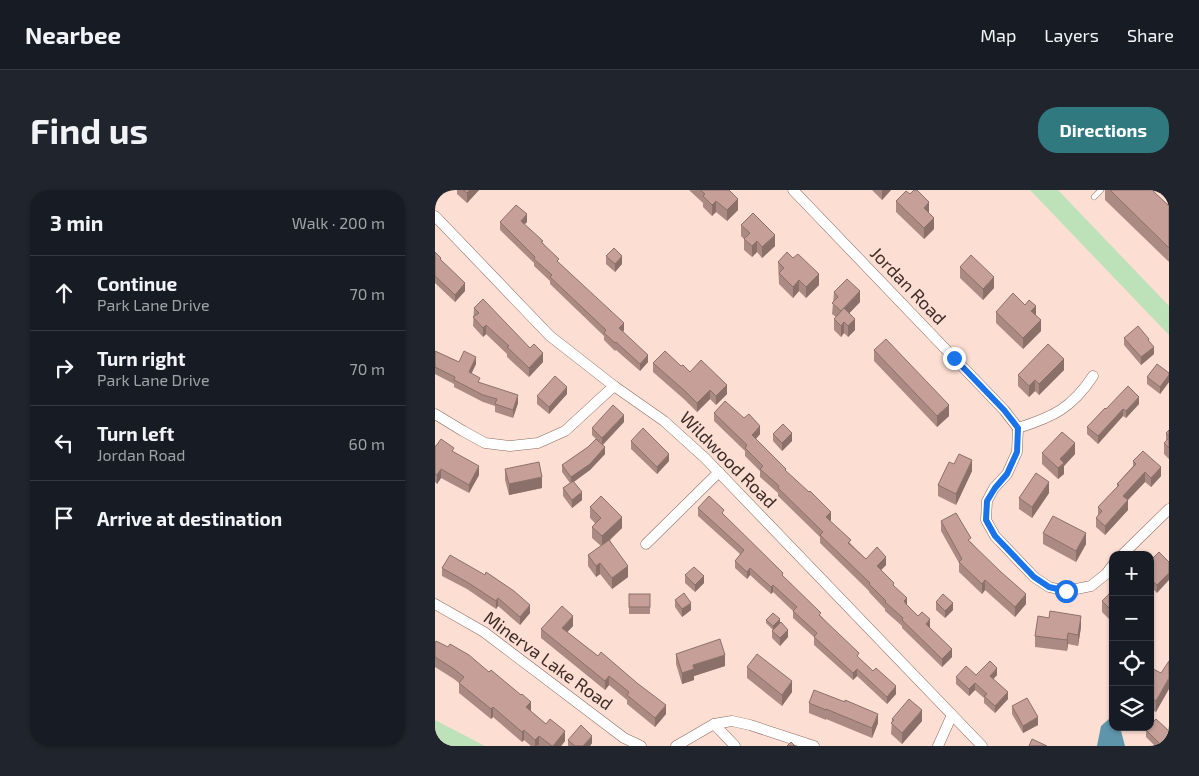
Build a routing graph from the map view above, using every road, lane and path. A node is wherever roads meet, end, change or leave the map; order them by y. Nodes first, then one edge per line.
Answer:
1 (793, 190) edge
2 (1101, 190) edge
3 (1095, 196) dead end
4 (435, 216) edge
5 (1093, 376) dead end
6 (613, 386) junction
7 (435, 414) edge
8 (1018, 428) junction
9 (719, 472) junction
10 (1169, 508) edge
11 (646, 544) dead end
12 (1126, 551) edge
13 (1109, 570) edge
14 (435, 604) edge
15 (952, 715) junction
16 (714, 724) junction
17 (641, 746) edge
18 (676, 746) edge
19 (735, 746) edge
20 (814, 746) edge
21 (937, 746) edge
22 (982, 746) edge

1 - 8 street, Jordan Road
2 - 3 lane
4 - 6 street, Wildwood Road
5 - 8 street
6 - 7 street
6 - 9 street, Wildwood Road
8 - 13 street
9 - 11 street
9 - 15 street, Wildwood Road
10 - 12 street
14 - 17 street, Minerva Lake Road
15 - 21 street
15 - 22 street, Wildwood Road
16 - 18 street
16 - 19 street
16 - 20 street

